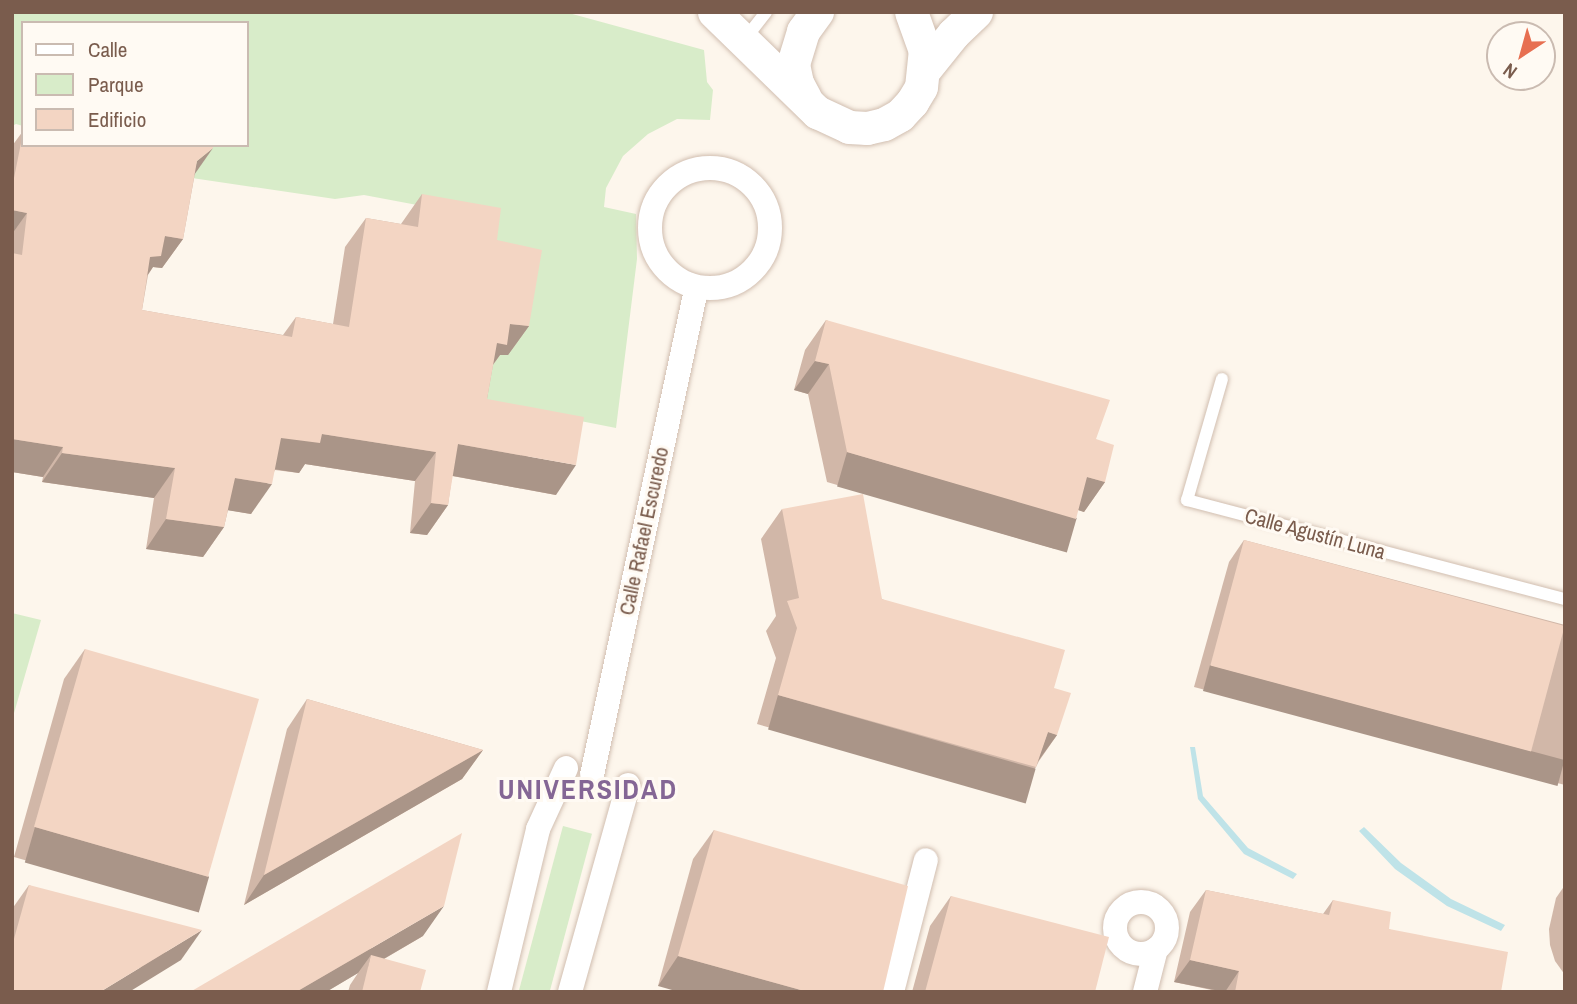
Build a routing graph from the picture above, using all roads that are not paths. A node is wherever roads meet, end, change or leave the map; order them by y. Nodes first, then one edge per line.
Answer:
1 (714, 12) edge
2 (766, 12) edge
3 (817, 12) edge
4 (911, 12) edge
5 (965, 14) edge
6 (744, 40) junction
7 (925, 69) junction
8 (805, 98) junction
9 (697, 287) junction
10 (1222, 379) dead end
11 (1565, 599) edge
12 (566, 768) dead end
13 (592, 775) dead end
14 (628, 785) dead end
15 (926, 860) dead end
16 (1156, 949) dead end
17 (499, 992) edge
18 (570, 992) edge
19 (892, 992) edge
20 (1145, 992) edge

1 - 6 street
2 - 6 lane
3 - 8 street
4 - 7 street
5 - 7 street
6 - 8 street
7 - 8 street
9 - 9 street
9 - 13 street, Calle Rafael Escuredo
10 - 11 lane, Calle Agustín Luna
12 - 17 street
14 - 18 street
15 - 19 street
16 - 20 street

